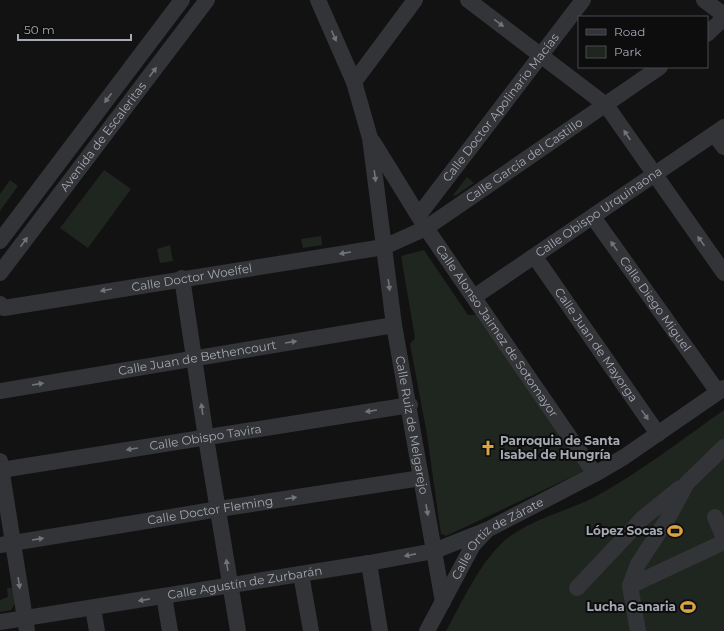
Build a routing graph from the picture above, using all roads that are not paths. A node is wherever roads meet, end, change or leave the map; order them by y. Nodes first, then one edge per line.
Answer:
1 (182, 0) edge
2 (207, 0) edge
3 (318, 0) edge
4 (415, 0) edge
5 (468, 0) edge
6 (583, 0) edge
7 (704, 0) edge
8 (724, 16) edge
9 (708, 33) edge
10 (541, 55) junction
11 (659, 68) edge
12 (354, 82) junction
13 (606, 105) junction
14 (719, 130) edge
15 (370, 138) junction
16 (724, 147) edge
17 (654, 175) junction
18 (593, 217) junction
19 (422, 222) junction
20 (0, 241) edge
21 (384, 247) junction
22 (535, 257) junction
23 (0, 273) edge
24 (724, 273) edge
25 (182, 278) junction
26 (474, 297) junction
27 (2, 307) edge
28 (394, 325) junction
29 (195, 358) junction
30 (721, 390) edge
31 (0, 391) edge
32 (410, 405) junction
33 (658, 434) junction
34 (206, 438) junction
35 (724, 447) edge
36 (1, 466) edge
37 (595, 474) junction
38 (421, 478) junction
39 (687, 483) junction
40 (219, 509) junction
41 (715, 517) dead end
42 (487, 530) junction
43 (724, 538) edge
44 (724, 542) edge
45 (7, 544) edge
46 (434, 551) junction
47 (369, 563) junction
48 (301, 574) junction
49 (230, 586) junction
50 (630, 586) junction
51 (577, 588) dead end
52 (164, 596) junction
53 (443, 602) junction
54 (93, 608) junction
55 (0, 622) edge
56 (26, 625) edge
57 (96, 631) edge
58 (170, 631) edge
59 (238, 631) edge
60 (311, 631) edge
61 (380, 631) edge
62 (427, 631) edge
63 (638, 631) edge

1 -> 20 street, Avenida de Escaleritas
23 -> 2 street, Avenida de Escaleritas
3 -> 12 street
4 - 12 street
5 -> 10 street
6 - 10 street, Calle Doctor Apolinario Macías
7 - 8 street
8 - 9 street
10 - 13 street
10 - 19 street, Calle Doctor Apolinario Macías
11 - 13 street, Calle García del Castillo
12 - 15 street
17 -> 13 street
13 - 19 street, Calle García del Castillo
14 - 16 street
14 - 17 street, Calle Obispo Urquinaona
15 - 19 street, Calle Alonso Jaimez de Sotomayor
15 -> 21 street, Calle Ruiz de Melgarejo
17 - 18 street, Calle Obispo Urquinaona
24 -> 17 street
18 - 22 street, Calle Obispo Urquinaona
30 -> 18 street, Calle Diego Miguel
19 - 21 street, Calle García del Castillo
19 - 26 street, Calle Alonso Jaimez de Sotomayor
21 -> 25 street, Calle Doctor Woelfel
21 -> 28 street, Calle Ruiz de Melgarejo
22 - 26 street, Calle Obispo Urquinaona
22 -> 33 street, Calle Juan de Mayorga
25 -> 27 street, Calle Doctor Woelfel
25 - 29 street
26 - 37 street, Calle Alonso Jaimez de Sotomayor
29 -> 28 street, Calle Juan de Bethencourt
28 - 32 street, Calle Ruiz de Melgarejo
31 -> 29 street, Calle Juan de Bethencourt
34 -> 29 street
30 - 33 street, Calle Ortiz de Zárate
32 -> 34 street, Calle Obispo Tavira
32 - 38 street, Calle Ruiz de Melgarejo
33 - 37 street, Calle Ortiz de Zárate
34 -> 36 street, Calle Obispo Tavira
34 - 40 street
35 - 39 street
36 - 45 street
37 - 42 street, Calle Ortiz de Zárate
40 -> 38 street, Calle Doctor Fleming
38 -> 46 street, Calle Ruiz de Melgarejo
39 - 50 street
39 - 51 street
45 -> 40 street, Calle Doctor Fleming
49 -> 40 street
41 - 43 street
42 - 46 street, Calle Agustín de Zurbarán
42 - 53 street, Calle Ortiz de Zárate
44 - 50 street
45 -> 56 street
46 -> 47 street, Calle Agustín de Zurbarán
46 - 53 street, Calle Ruiz de Melgarejo
47 - 48 street, Calle Agustín de Zurbarán
47 - 61 street
48 - 49 street, Calle Agustín de Zurbarán
48 - 60 street
49 - 52 street, Calle Agustín de Zurbarán
49 - 59 street
50 - 63 street
52 -> 54 street, Calle Agustín de Zurbarán
52 - 58 street
53 - 62 street, Calle Ortiz de Zárate
54 - 56 street, Calle Agustín de Zurbarán
54 - 57 street
55 - 56 street, Calle Agustín de Zurbarán

